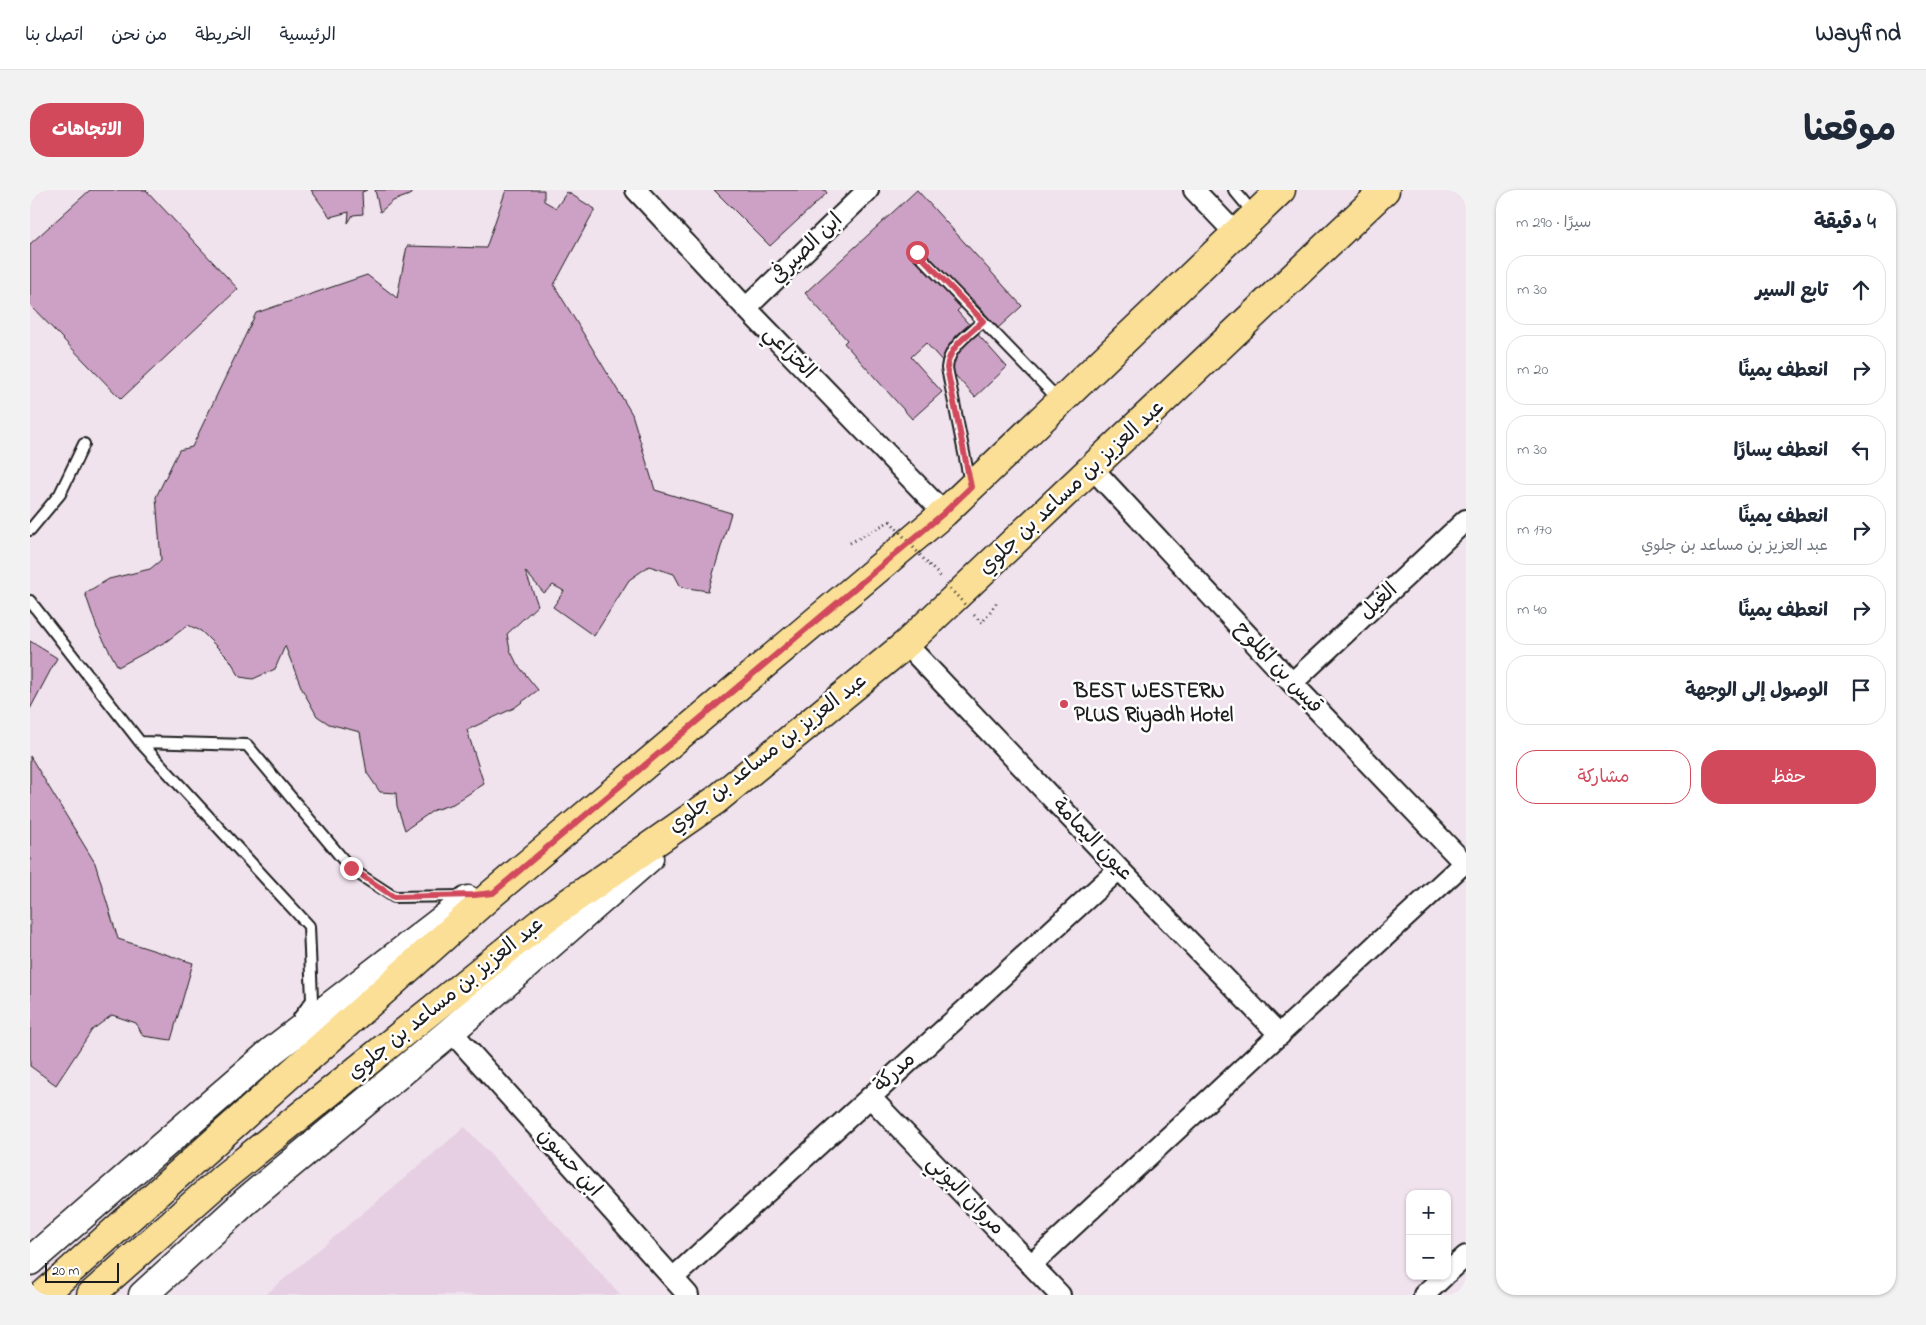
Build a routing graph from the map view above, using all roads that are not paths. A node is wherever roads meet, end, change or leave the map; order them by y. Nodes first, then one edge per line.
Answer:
1 (636, 190) edge
2 (868, 190) edge
3 (1194, 190) edge
4 (1234, 190) edge
5 (1281, 190) edge
6 (1385, 190) edge
7 (1245, 224) junction
8 (917, 252) dead end
9 (746, 308) junction
10 (983, 321) junction
11 (1060, 402) junction
12 (84, 444) dead end
13 (1093, 469) junction
14 (971, 487) junction
15 (944, 513) junction
16 (1466, 520) edge
17 (30, 530) edge
18 (30, 600) edge
19 (906, 644) junction
20 (1292, 683) junction
21 (140, 742) junction
22 (716, 800) junction
23 (1465, 864) edge
24 (1119, 869) junction
25 (484, 894) junction
26 (451, 1031) junction
27 (1280, 1034) junction
28 (272, 1051) junction
29 (870, 1097) junction
30 (1466, 1256) edge
31 (30, 1261) edge
32 (1031, 1265) junction
33 (1451, 1269) edge
34 (673, 1278) junction
35 (1440, 1280) edge
36 (43, 1295) edge
37 (91, 1295) edge
38 (143, 1295) edge
39 (688, 1295) edge
40 (1060, 1295) edge
41 (1424, 1295) edge

1 - 9 street, الخزاعي
2 - 9 street, ابن الصيرفي
3 - 7 street
4 - 7 lane
5 - 7 main road, عبد العزيز بن مساعد بن جلوي
6 - 13 main road, عبد العزيز بن مساعد بن جلوي
7 - 11 main road, عبد العزيز بن مساعد بن جلوي
8 - 10 lane
9 - 15 street, الخزاعي
10 - 11 lane
10 - 14 lane
11 - 14 main road, عبد العزيز بن مساعد بن جلوي
12 - 17 lane
13 - 19 main road, عبد العزيز بن مساعد بن جلوي
13 - 20 street, قيس بن الملوح
14 - 15 main road, عبد العزيز بن مساعد بن جلوي
15 - 25 main road, عبد العزيز بن مساعد بن جلوي
16 - 20 street, الغيل
18 - 21 lane
19 - 22 main road, عبد العزيز بن مساعد بن جلوي
19 - 24 street, عيون اليمامة
20 - 23 street, قيس بن الملوح
21 - 25 lane
21 - 28 lane
22 - 26 main road
22 - 37 main road, عبد العزيز بن مساعد بن جلوي
23 - 27 street
24 - 27 street, عيون اليمامة
24 - 29 street, مدركة
25 - 28 main road
25 - 36 main road, عبد العزيز بن مساعد بن جلوي
26 - 34 street, ابن حسون
26 - 38 main road
27 - 32 street
28 - 31 main road
29 - 32 street, مروان البوني
29 - 34 street, مدركة
30 - 33 street
32 - 40 street, مروان البوني
34 - 39 street, ابن حسون
35 - 41 street

